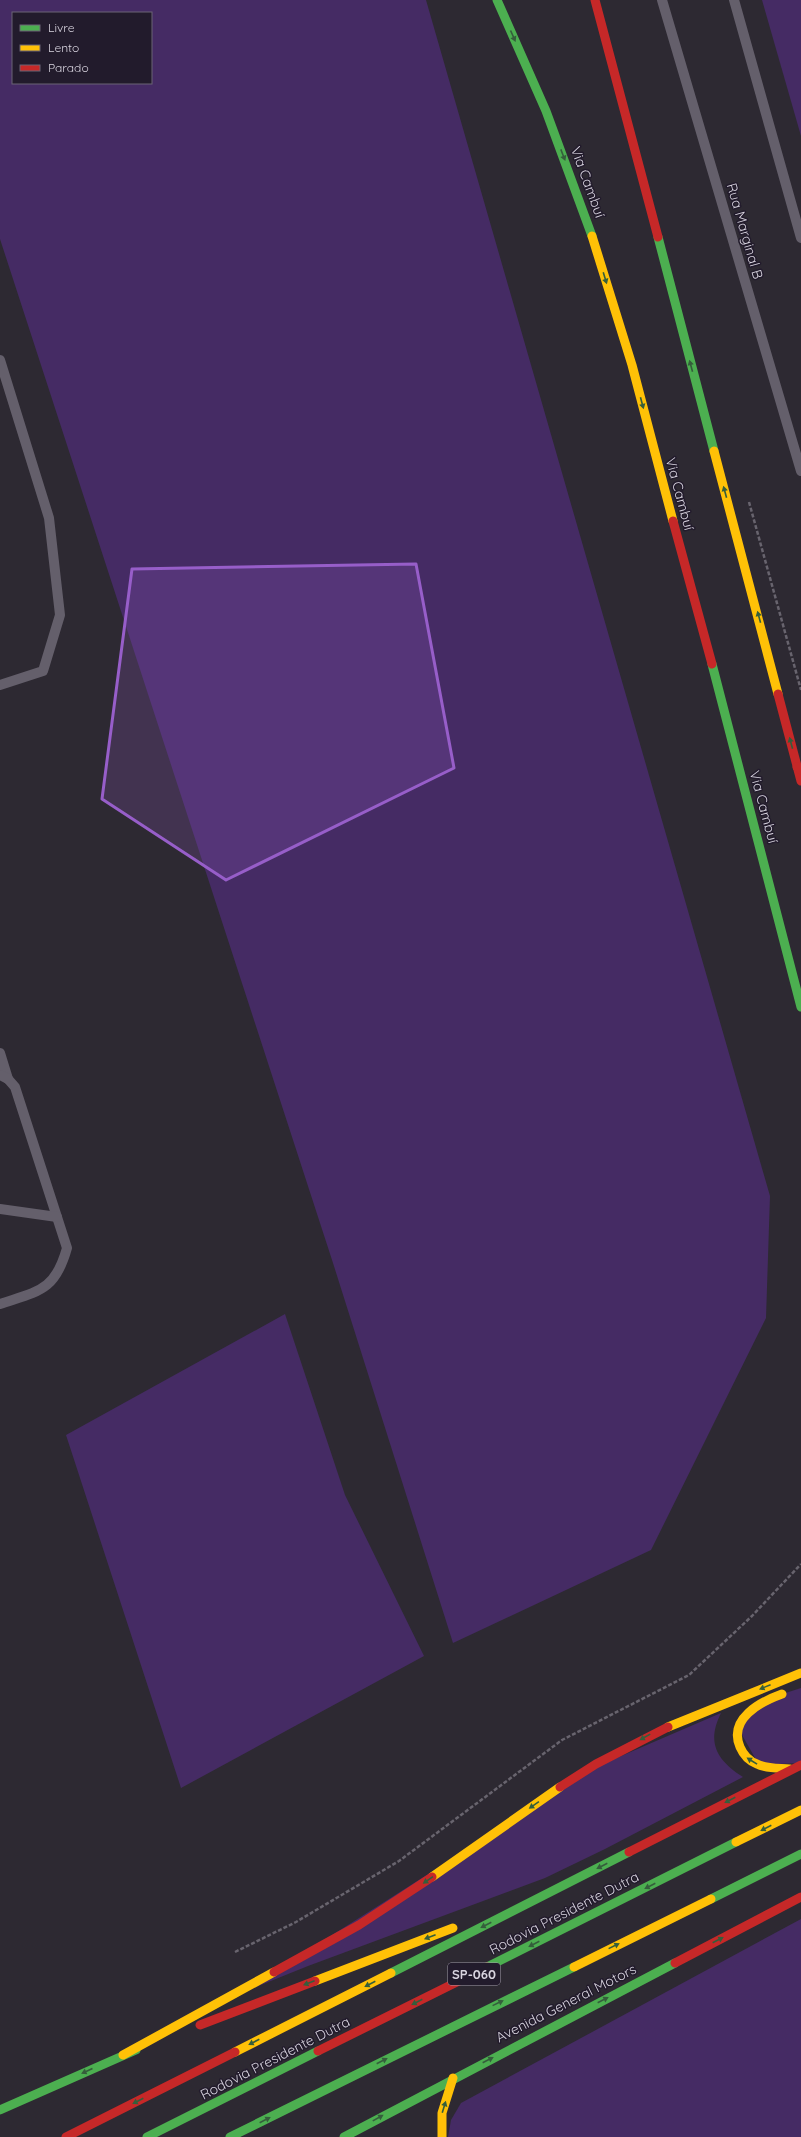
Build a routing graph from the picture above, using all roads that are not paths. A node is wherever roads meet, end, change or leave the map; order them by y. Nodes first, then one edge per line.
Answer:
1 (497, 0) edge
2 (595, 0) edge
3 (662, 0) edge
4 (734, 0) edge
5 (801, 238) edge
6 (0, 360) edge
7 (801, 471) edge
8 (0, 685) edge
9 (799, 768) edge
10 (801, 781) edge
11 (801, 1007) edge
12 (0, 1054) edge
13 (4, 1077) edge
14 (0, 1209) edge
15 (57, 1217) junction
16 (0, 1304) edge
17 (801, 1673) edge
18 (794, 1690) dead end
19 (801, 1765) edge
20 (790, 1769) junction
21 (801, 1810) edge
22 (801, 1854) edge
23 (571, 1882) junction
24 (801, 1897) edge
25 (476, 1919) dead end
26 (461, 1925) dead end
27 (122, 2055) junction
28 (453, 2078) junction
29 (0, 2110) edge
30 (66, 2137) edge
31 (147, 2137) edge
32 (230, 2137) edge
33 (344, 2137) edge
34 (442, 2137) edge

1 -> 11 main road, Via Cambuí
9 -> 2 main road
3 - 7 lane, Rua Marginal B
4 - 5 lane
6 - 8 lane
9 - 10 main road
12 - 13 lane
13 - 15 lane
14 - 15 lane
15 - 16 lane
17 -> 27 main road
20 -> 18 main road
19 - 20 main road
20 -> 23 main road
21 -> 31 main road, Rodovia Presidente Dutra / SP-060
32 -> 22 main road, SP-060
23 - 25 main road
23 -> 30 main road
28 -> 24 main road, Avenida General Motors
26 -> 27 main road
27 -> 29 main road
33 -> 28 main road, Avenida General Motors
34 -> 28 main road

